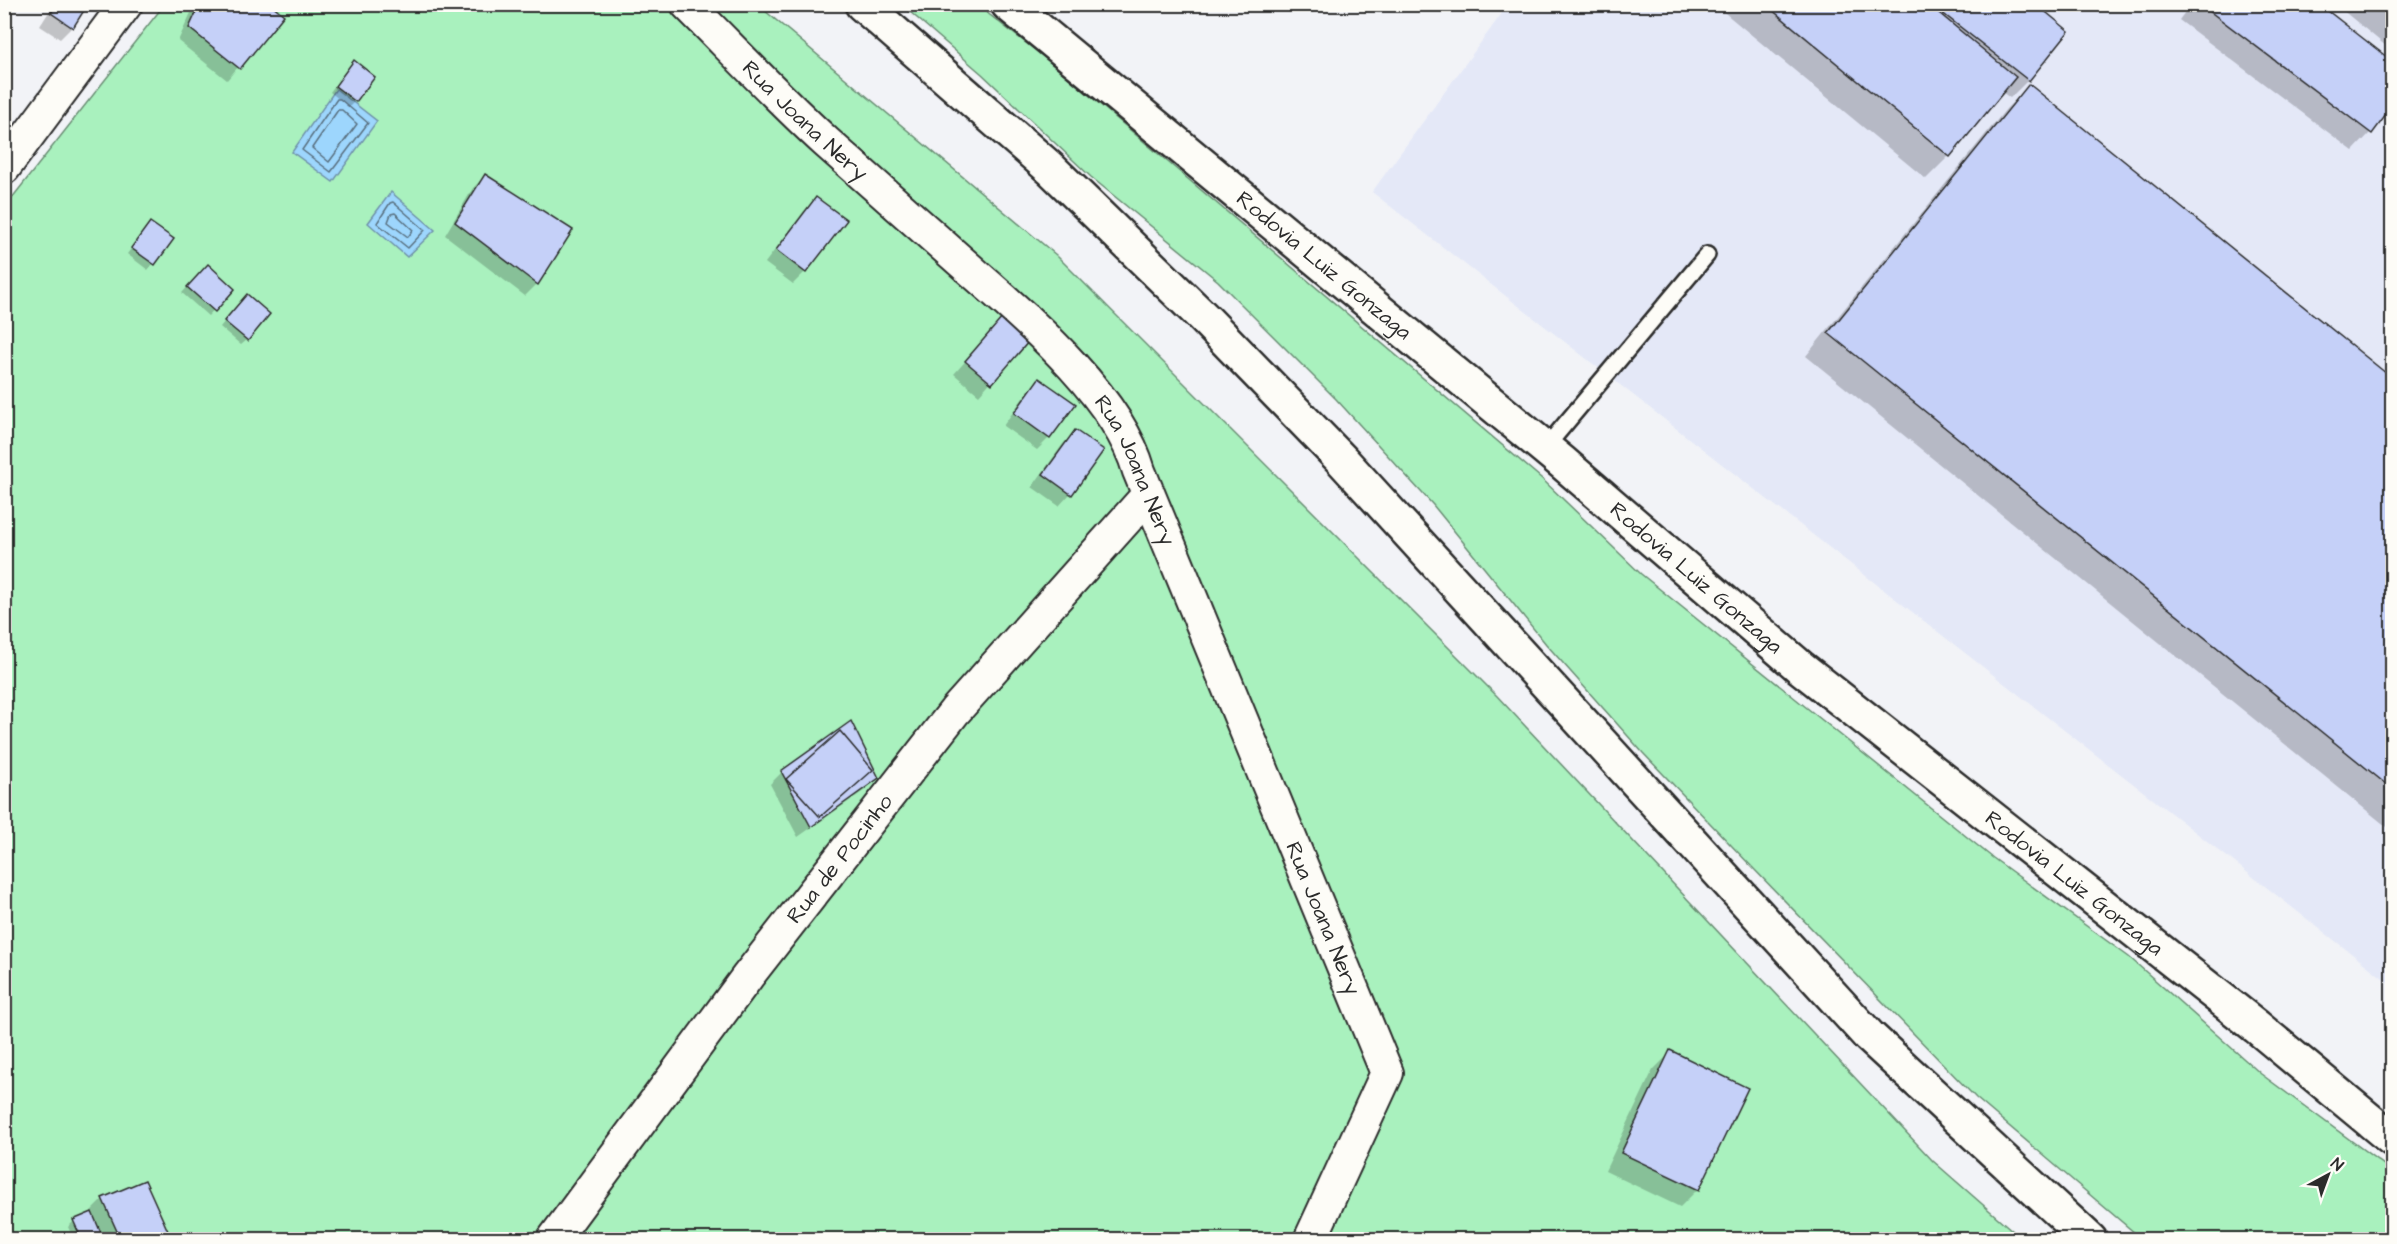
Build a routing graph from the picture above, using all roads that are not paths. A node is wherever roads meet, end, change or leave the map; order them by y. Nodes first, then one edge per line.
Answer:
1 (126, 4) edge
2 (687, 4) edge
3 (862, 4) edge
4 (1008, 4) edge
5 (4, 168) edge
6 (1707, 255) dead end
7 (1545, 448) junction
8 (1148, 495) junction
9 (2392, 1139) edge
10 (553, 1239) edge
11 (1310, 1239) edge
12 (2090, 1239) edge

1 - 5 street
2 - 8 street, Rua Joana Nery
3 - 12 highway
4 - 7 highway, Rodovia Luiz Gonzaga
6 - 7 lane
7 - 9 highway, Rodovia Luiz Gonzaga
8 - 10 street, Rua de Pocinho
8 - 11 street, Rua Joana Nery

